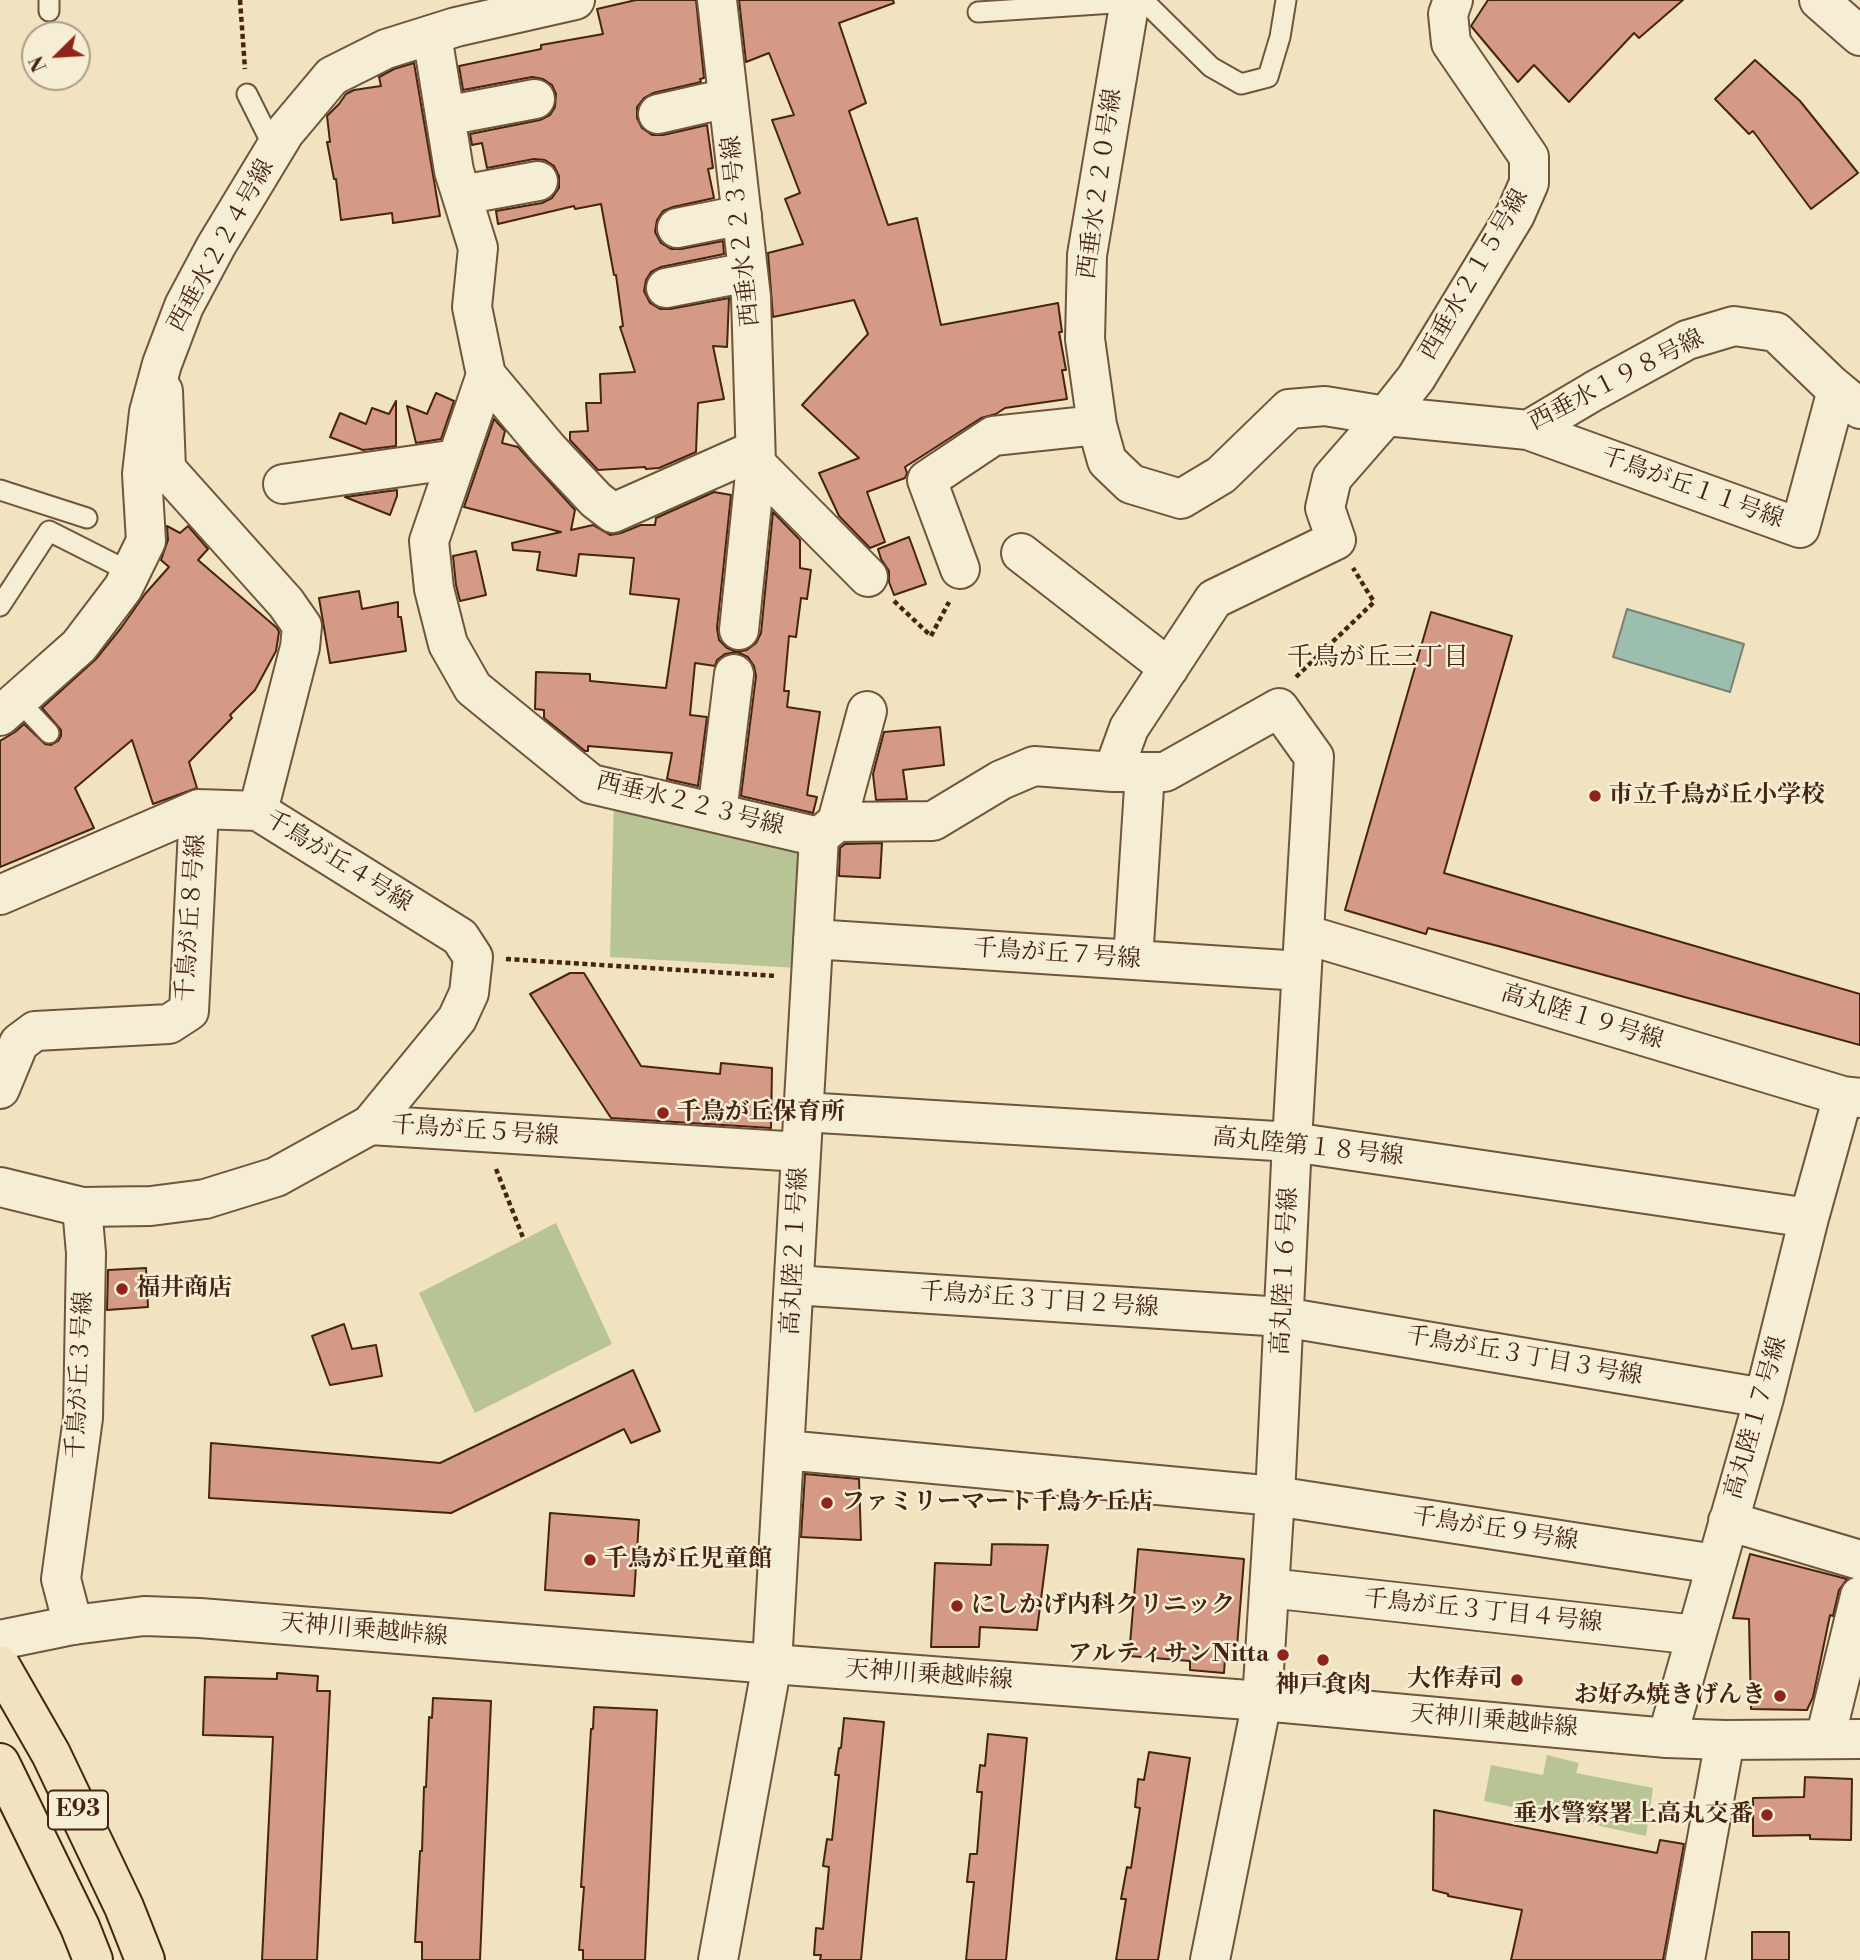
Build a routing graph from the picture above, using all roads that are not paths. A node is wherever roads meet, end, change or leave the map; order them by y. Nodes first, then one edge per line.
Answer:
1 (575, 0) edge
2 (717, 0) edge
3 (1286, 0) edge
4 (1453, 0) edge
5 (1819, 0) edge
6 (1134, 1) edge
7 (978, 12) dead end
8 (432, 34) junction
9 (1860, 36) edge
10 (247, 94) road end
11 (728, 97) junction
12 (535, 99) dead end
13 (658, 114) dead end
14 (445, 116) junction
15 (275, 149) junction
16 (538, 181) dead end
17 (461, 195) junction
18 (742, 215) junction
19 (677, 228) dead end
20 (748, 272) junction
21 (666, 288) dead end
22 (162, 364) junction
23 (486, 375) junction
24 (1849, 399) edge
25 (1386, 416) junction
26 (1097, 425) junction
27 (1528, 430) junction
28 (755, 457) junction
29 (457, 459) junction
30 (283, 484) dead end
31 (0, 490) edge
32 (87, 518) dead end
33 (1021, 553) dead end
34 (960, 569) dead end
35 (130, 572) junction
36 (868, 577) dead end
37 (0, 606) edge
38 (739, 630) dead end
39 (1169, 668) junction
40 (734, 674) dead end
41 (6, 708) edge
42 (867, 711) dead end
43 (49, 733) dead end
44 (1314, 757) joint
45 (1129, 772) junction
46 (199, 809) junction
47 (257, 811) junction
48 (717, 813) junction
49 (828, 830) junction
50 (0, 895) edge
51 (1304, 934) junction
52 (813, 939) junction
53 (1133, 960) junction
54 (1301, 971) junction
55 (0, 1089) edge
56 (1851, 1097) edge
57 (803, 1112) junction
58 (370, 1125) junction
59 (1292, 1142) junction
60 (801, 1152) junction
61 (0, 1186) edge
62 (82, 1207) junction
63 (1809, 1218) junction
64 (794, 1285) junction
65 (1283, 1317) junction
66 (1765, 1398) junction
67 (785, 1450) junction
68 (1275, 1496) junction
69 (1728, 1521) junction
70 (1860, 1560) edge
71 (1715, 1564) junction
72 (1269, 1588) junction
73 (1860, 1596) edge
74 (73, 1625) junction
75 (1696, 1635) junction
76 (0, 1640) edge
77 (772, 1664) junction
78 (0, 1665) edge
79 (1262, 1701) junction
80 (1667, 1738) junction
81 (1843, 1739) edge
82 (1725, 1740) junction
83 (0, 1763) edge
84 (93, 1960) edge
85 (145, 1960) edge
86 (718, 1960) edge
87 (1210, 1960) edge
88 (1685, 1960) edge

1 - 8 street, 西垂水２２４号線
2 - 11 street, 西垂水２２３号線
3 - 6 lane
4 - 25 street, 西垂水２１５号線
5 - 9 street
6 - 7 lane
6 - 26 street, 西垂水２２０号線
8 - 14 street
8 - 15 street, 西垂水２２４号線
10 - 15 lane
11 - 13 street
11 - 18 street, 西垂水２２３号線
12 - 14 street
14 - 17 street
15 - 22 street, 西垂水２２４号線
16 - 17 street
17 - 23 street
18 - 19 street
18 - 20 street, 西垂水２２３号線
20 - 21 street
20 - 28 street, 西垂水２２３号線
22 - 35 street, 西垂水２２４号線
22 - 47 street
23 - 28 street
23 - 29 street, 西垂水２２３号線
24 - 27 street, 西垂水１９８号線
24 - 27 street, 千鳥が丘１１号線
25 - 26 street, 西垂水２２０号線
25 - 27 street, 西垂水１９８号線
25 - 39 street, 西垂水２１５号線
26 - 34 street
28 - 36 street
28 - 38 street, 西垂水２２３号線
29 - 30 street
29 - 48 street, 西垂水２２３号線
31 - 32 lane
33 - 39 street
35 - 37 lane
35 - 41 street, 西垂水２２４号線
39 - 45 street
40 - 48 street
41 - 43 lane
42 - 49 street, 高丸陸２１号線
44 - 45 street, 西垂水２２３号線
44 - 51 street, 高丸陸１６号線
45 - 49 street, 西垂水２２３号線
45 - 53 street
46 - 47 street, 千鳥が丘４号線
46 - 50 street, 千鳥が丘４号線
46 - 55 street, 千鳥が丘８号線
47 - 58 street, 千鳥が丘４号線
48 - 49 street, 西垂水２２３号線
49 - 52 street, 高丸陸２１号線
51 - 54 street, 高丸陸１６号線
51 - 56 street, 高丸陸１９号線
52 - 53 street, 千鳥が丘７号線
52 - 57 street, 高丸陸２１号線
53 - 54 street, 千鳥が丘７号線
54 - 59 street, 高丸陸１６号線
56 - 63 street, 高丸陸１７号線
57 - 59 street, 高丸陸第１８号線
57 - 60 street, 高丸陸２１号線
58 - 60 street, 千鳥が丘５号線
58 - 62 street, 千鳥が丘５号線
59 - 63 street, 高丸陸第１８号線
59 - 65 street, 高丸陸１６号線
60 - 64 street, 高丸陸２１号線
61 - 62 street, 千鳥が丘５号線
62 - 74 street, 千鳥が丘３号線
63 - 66 street, 高丸陸１７号線
64 - 65 street, 千鳥が丘３丁目２号線
64 - 67 street, 高丸陸２１号線
65 - 66 street, 千鳥が丘３丁目３号線
65 - 68 street, 高丸陸１６号線
66 - 69 street, 高丸陸１７号線
67 - 68 street, 千鳥が丘９号線
67 - 77 street, 高丸陸２１号線
68 - 71 street, 千鳥が丘９号線
68 - 72 street, 高丸陸１６号線
69 - 70 street
69 - 71 street, 高丸陸１７号線
71 - 75 street, 高丸陸１７号線
72 - 75 street, 千鳥が丘３丁目４号線
72 - 79 street, 高丸陸１６号線
73 - 81 street
74 - 76 street, 天神川乗越峠線
74 - 77 street, 天神川乗越峠線
75 - 80 street, 高丸陸１７号線
77 - 79 street, 天神川乗越峠線
77 - 86 street, 高丸陸２１号線
78 - 85 highway, E93
79 - 80 street, 天神川乗越峠線
79 - 87 street, 高丸陸１６号線
80 - 82 street, 天神川乗越峠線
81 - 82 street, 天神川乗越峠線
82 - 88 street
83 - 84 highway, E93

